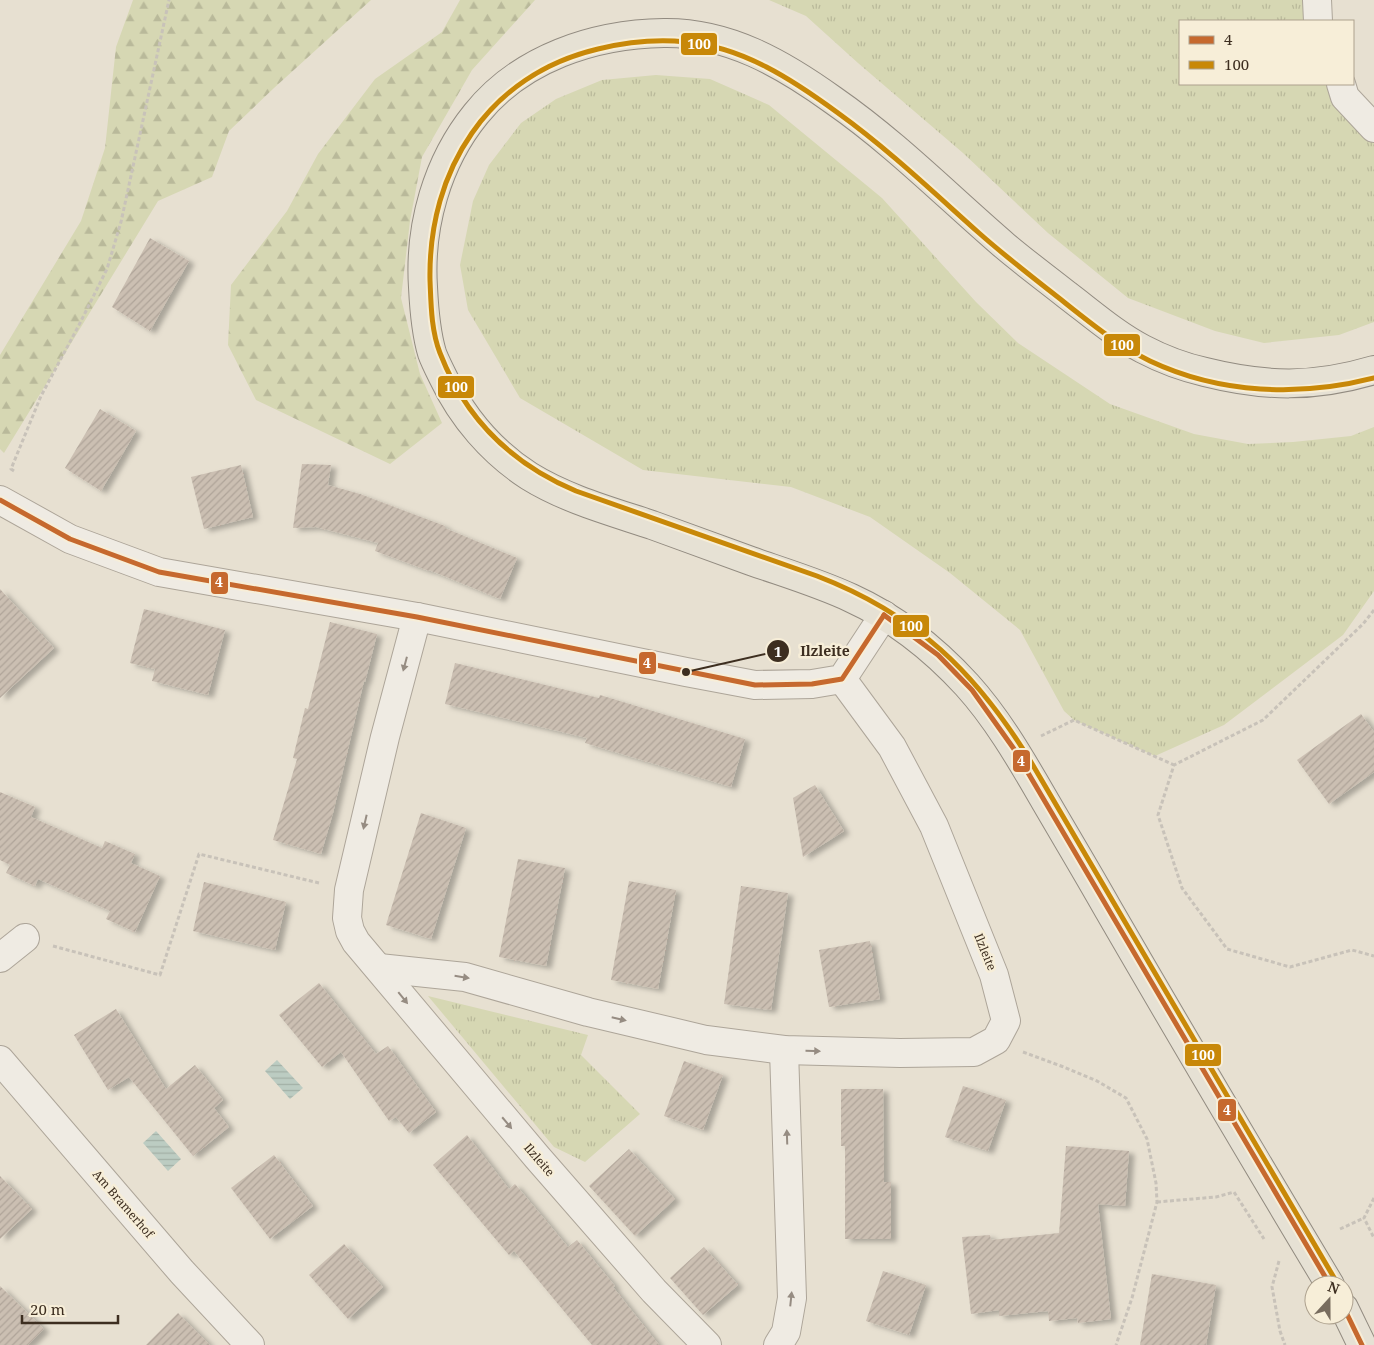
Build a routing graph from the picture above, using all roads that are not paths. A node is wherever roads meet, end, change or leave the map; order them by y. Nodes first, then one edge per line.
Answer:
1 (1317, 0) edge
2 (1318, 20) edge
3 (1341, 85) edge
4 (1374, 128) edge
5 (1374, 370) edge
6 (0, 500) edge
7 (884, 615) junction
8 (417, 617) junction
9 (842, 679) junction
10 (25, 938) road end
11 (0, 958) edge
12 (379, 968) junction
13 (784, 1050) junction
14 (0, 1060) edge
15 (1324, 1275) edge
16 (1352, 1325) edge
17 (250, 1345) edge
18 (707, 1345) edge
19 (778, 1345) edge
20 (1362, 1345) edge

1 - 2 street
3 - 4 street
5 - 7 main road
6 - 8 street
7 - 9 street
7 - 15 main road
8 - 9 street
8 -> 12 street, Ilzleite
13 -> 9 street, Ilzleite
10 - 11 street
12 -> 13 street
12 -> 18 street, Ilzleite
19 -> 13 street
14 - 17 street, Am Bramerhof
16 - 20 main road

